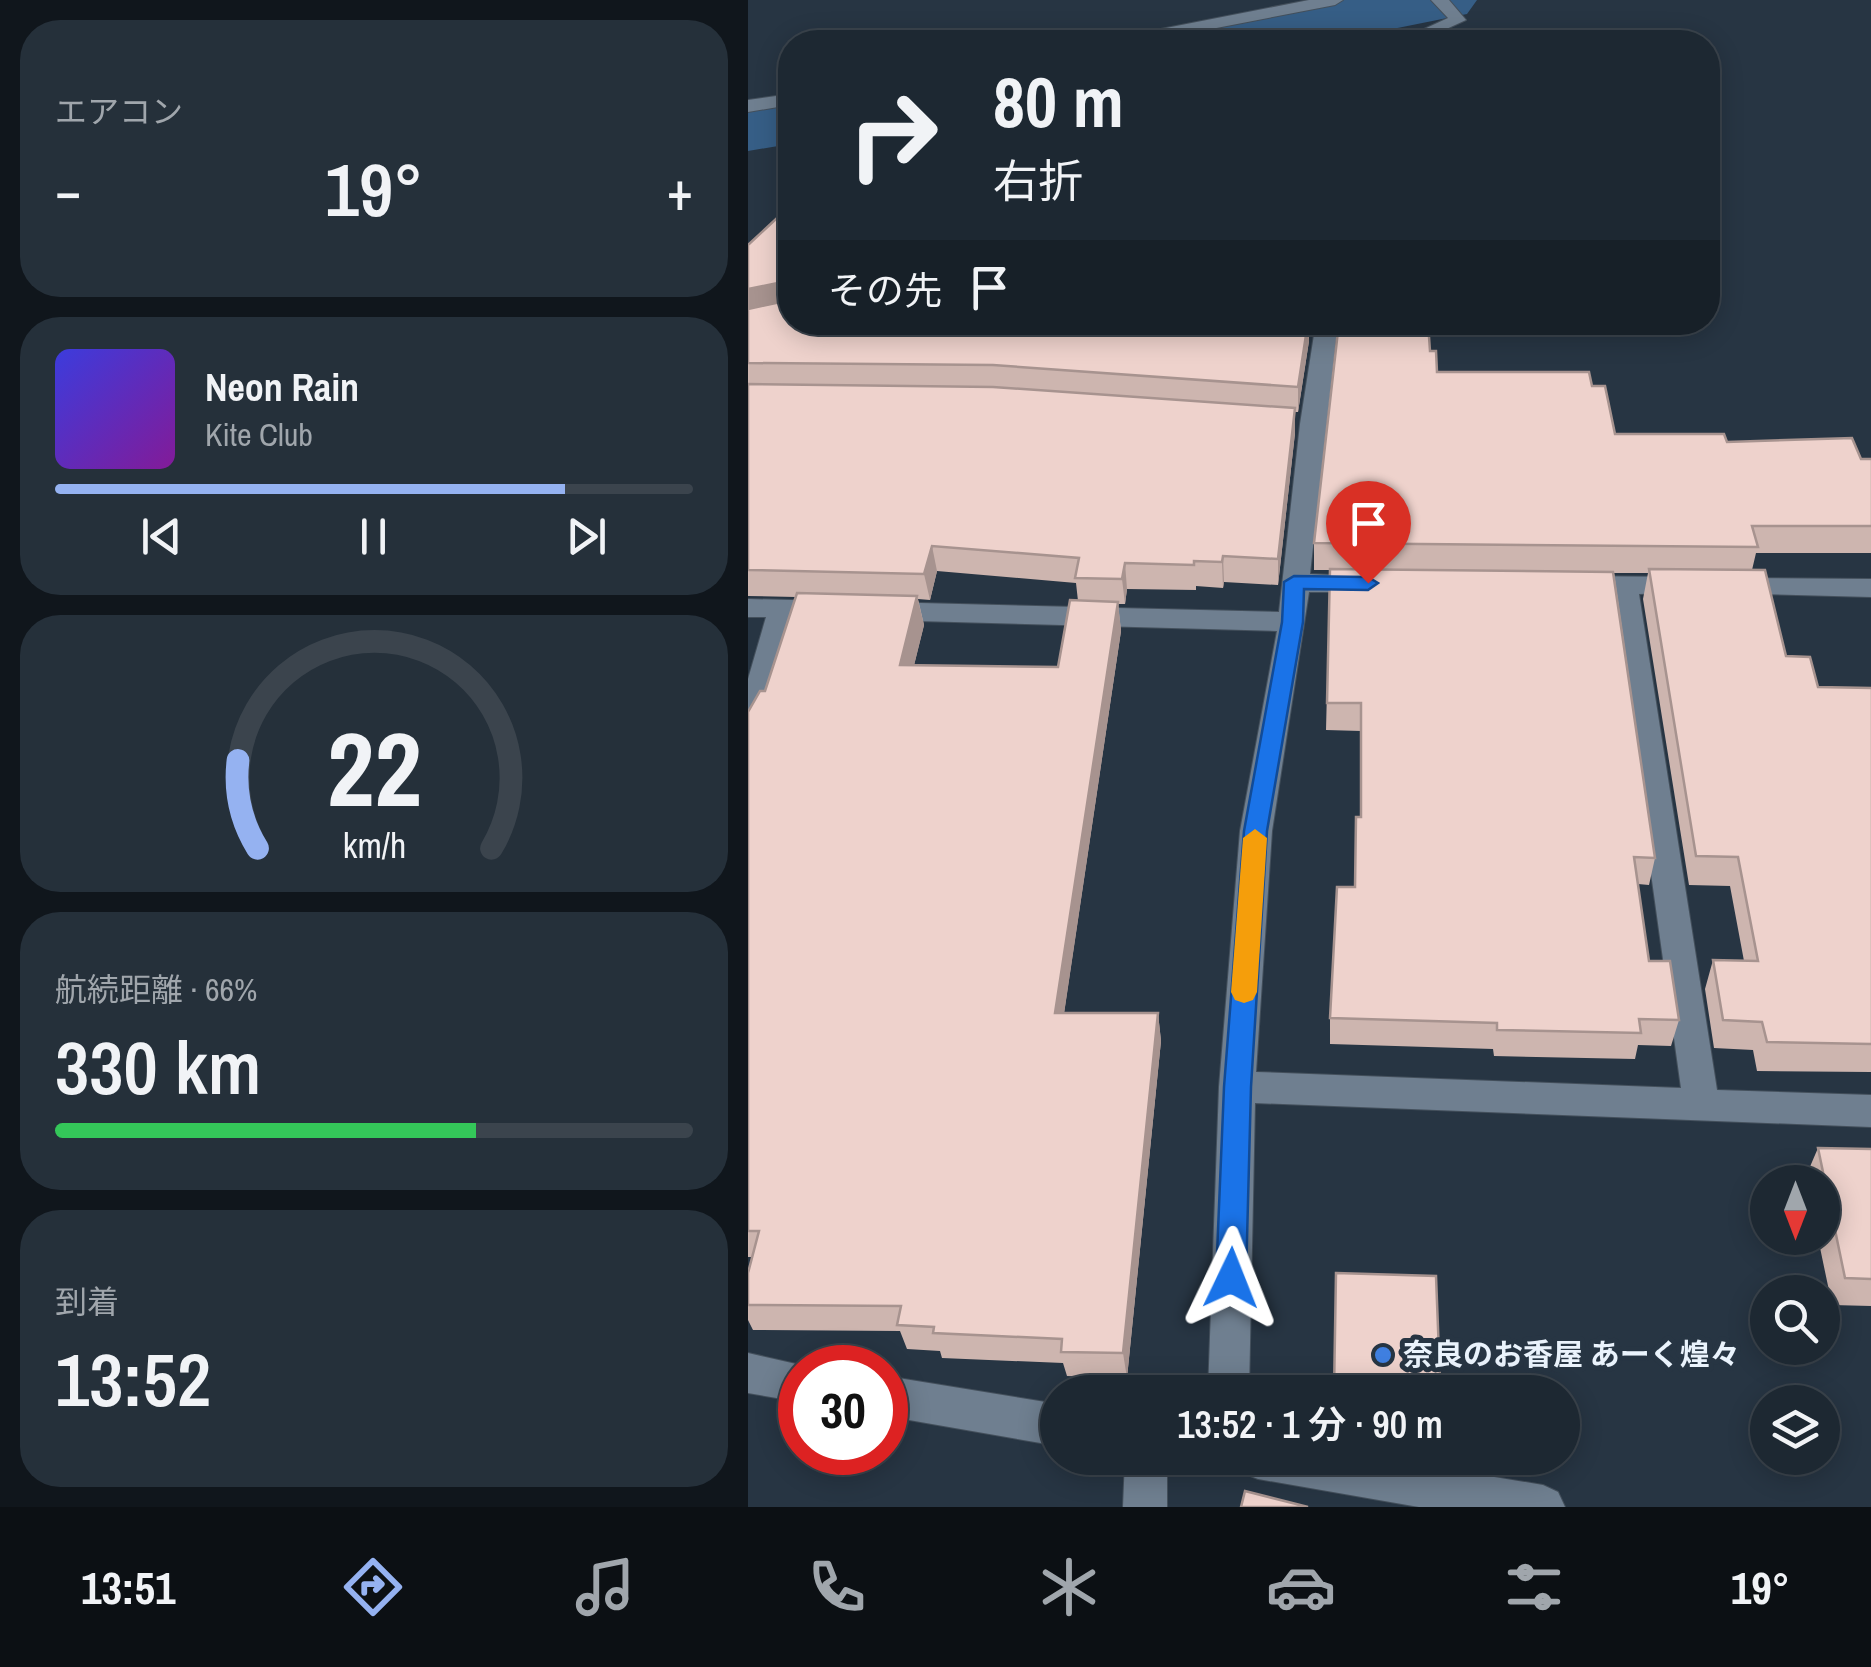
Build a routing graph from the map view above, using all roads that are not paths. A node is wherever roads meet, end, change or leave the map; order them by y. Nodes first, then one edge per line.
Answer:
1 (1335, 0) edge
2 (1439, 0) edge
3 (1181, 30) edge
4 (1433, 30) edge
5 (778, 102) edge
6 (748, 106) edge
7 (1324, 335) edge
8 (1294, 582) junction
9 (1391, 584) edge
10 (1546, 585) edge
11 (1624, 586) junction
12 (1872, 588) edge
13 (748, 608) edge
14 (782, 610) junction
15 (1292, 622) junction
16 (748, 730) edge
17 (1237, 1087) junction
18 (1701, 1105) junction
19 (1872, 1112) edge
20 (748, 1374) edge
21 (1229, 1375) edge
22 (778, 1379) edge
23 (908, 1400) edge
24 (1040, 1422) edge
25 (1146, 1475) edge
26 (1357, 1475) edge
27 (1145, 1507) edge
28 (1543, 1507) edge

1 - 3 street
2 - 4 street
5 - 6 street
7 - 8 street
8 - 9 street
8 - 15 street
10 - 11 street
11 - 12 street
11 - 18 street
13 - 14 street
14 - 15 street
14 - 16 street
15 - 17 street
17 - 18 street
17 - 21 street
18 - 19 street
20 - 22 street
23 - 24 street
25 - 27 street
26 - 28 street

